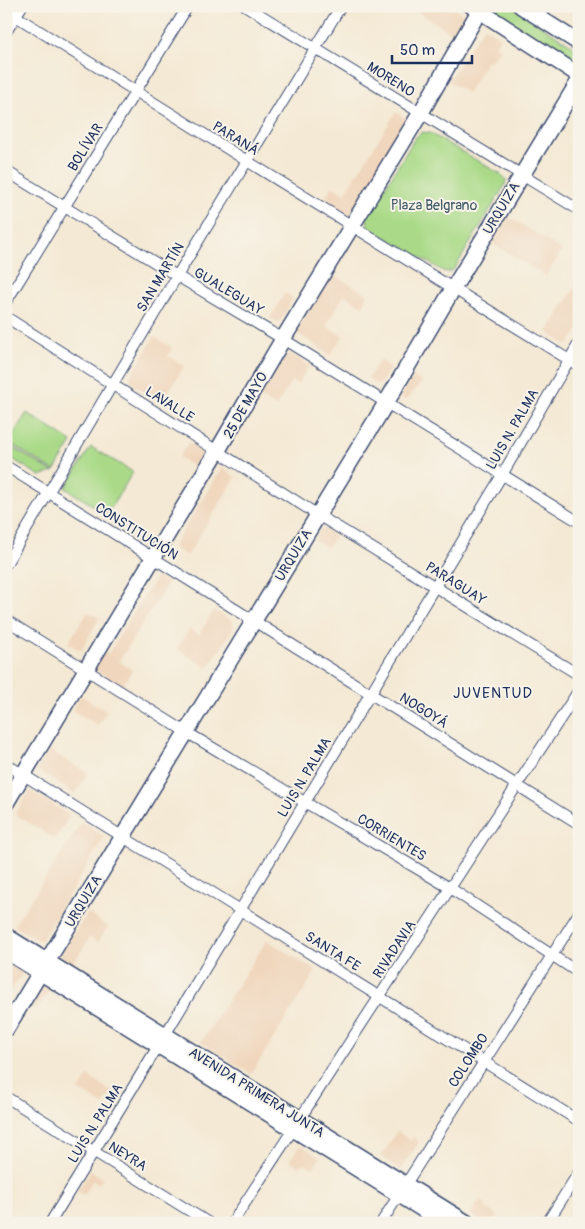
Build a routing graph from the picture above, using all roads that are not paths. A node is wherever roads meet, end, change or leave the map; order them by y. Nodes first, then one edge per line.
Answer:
1 (22, 6) edge
2 (188, 6) edge
3 (246, 6) edge
4 (341, 6) edge
5 (521, 6) edge
6 (478, 8) edge
7 (6, 10) edge
8 (16, 16) junction
9 (6, 32) edge
10 (579, 43) edge
11 (314, 48) junction
12 (579, 75) edge
13 (579, 81) edge
14 (136, 91) junction
15 (420, 114) junction
16 (247, 161) junction
17 (6, 171) edge
18 (522, 174) junction
19 (64, 207) junction
20 (579, 210) edge
21 (352, 226) junction
22 (177, 276) junction
23 (454, 288) junction
24 (6, 302) edge
25 (6, 317) edge
26 (283, 338) junction
27 (579, 343) edge
28 (568, 359) junction
29 (579, 366) edge
30 (113, 384) junction
31 (386, 403) junction
32 (218, 450) junction
33 (6, 466) edge
34 (502, 475) junction
35 (49, 492) junction
36 (318, 515) junction
37 (579, 522) edge
38 (154, 558) junction
39 (6, 564) edge
40 (435, 586) junction
41 (6, 620) edge
42 (254, 621) junction
43 (87, 669) junction
44 (579, 675) edge
45 (579, 690) edge
46 (370, 693) junction
47 (186, 732) junction
48 (6, 764) edge
49 (23, 774) junction
50 (517, 785) junction
51 (306, 801) junction
52 (6, 803) edge
53 (579, 824) edge
54 (123, 836) junction
55 (450, 888) junction
56 (241, 909) junction
57 (579, 913) edge
58 (6, 936) edge
59 (6, 951) edge
60 (552, 956) junction
61 (43, 967) junction
62 (579, 972) edge
63 (379, 996) junction
64 (6, 1028) edge
65 (162, 1040) junction
66 (484, 1062) junction
67 (6, 1098) edge
68 (579, 1121) edge
69 (296, 1124) junction
70 (94, 1152) junction
71 (579, 1172) edge
72 (402, 1189) junction
73 (50, 1223) edge
74 (209, 1223) edge
75 (232, 1223) edge
76 (380, 1223) edge
77 (445, 1223) edge
78 (467, 1223) edge
79 (546, 1223) edge

1 - 8 street
2 - 14 street, BOLÍVAR
3 - 11 street, MORENO
4 - 11 street, SAN MARTÍN
5 - 10 street
6 - 12 street
6 - 15 street, 25 DE MAYO
7 - 8 street, PARANÁ
8 - 9 street
8 - 14 street, PARANÁ
11 - 15 street, MORENO
11 - 16 street, SAN MARTÍN
13 - 18 street, URQUIZA
14 - 16 street, PARANÁ
14 - 19 street, BOLÍVAR
15 - 18 street, MORENO
15 - 21 street, 25 DE MAYO
16 - 21 street, PARANÁ
16 - 22 street, SAN MARTÍN
17 - 19 street, GUALEGUAY
18 - 20 street, MORENO
18 - 23 street, URQUIZA
19 - 22 street, GUALEGUAY
19 - 24 street, BOLÍVAR
21 - 23 street, PARANÁ
21 - 26 street, 25 DE MAYO
22 - 26 street, GUALEGUAY
22 - 30 street, SAN MARTÍN
23 - 28 street, PARANÁ
23 - 31 street, URQUIZA
25 - 30 street, LAVALLE
26 - 31 street, GUALEGUAY
26 - 32 street, 25 DE MAYO
27 - 28 street, LUIS N. PALMA
28 - 29 street, PARANÁ
28 - 34 street, LUIS N. PALMA
30 - 32 street, LAVALLE
30 - 35 street, SAN MARTÍN
31 - 34 street, GUALEGUAY
31 - 36 street, URQUIZA
32 - 36 street, LAVALLE
32 - 38 street, 25 DE MAYO
33 - 35 street, CONSTITUCIÓN
34 - 37 street, GUALEGUAY
34 - 40 street, LUIS N. PALMA
35 - 38 street, CONSTITUCIÓN
35 - 39 street, SAN MARTÍN
36 - 40 street, PARAGUAY
36 - 42 street, URQUIZA
38 - 42 street, CONSTITUCIÓN
38 - 43 street, 25 DE MAYO
40 - 44 street, PARAGUAY
40 - 46 street, LUIS N. PALMA
41 - 43 street, CORRIENTES
42 - 46 street, NOGOYÁ
42 - 47 street, URQUIZA
43 - 47 street, CORRIENTES
43 - 49 street, 25 DE MAYO
45 - 50 street, RIVADAVIA
46 - 50 street, NOGOYÁ
46 - 51 street, LUIS N. PALMA
47 - 51 street, CORRIENTES
47 - 54 street, URQUIZA
48 - 49 street, SANTA FE
49 - 52 street, 25 DE MAYO
49 - 54 street, SANTA FE
50 - 53 street, NOGOYÁ
50 - 55 street, RIVADAVIA
51 - 55 street, CORRIENTES
51 - 56 street, LUIS N. PALMA
54 - 56 street, SANTA FE
54 - 61 street, URQUIZA
55 - 60 street, CORRIENTES
55 - 63 street, RIVADAVIA
56 - 63 street, SANTA FE
56 - 65 street, LUIS N. PALMA
57 - 60 street, COLOMBO
58 - 61 street
59 - 61 street
60 - 62 street, CORRIENTES
60 - 66 street, COLOMBO
61 - 64 street, URQUIZA
61 - 65 street, AVENIDA PRIMERA JUNTA
63 - 66 street, SANTA FE
63 - 69 street, RIVADAVIA
65 - 69 street, AVENIDA PRIMERA JUNTA
65 - 70 street, LUIS N. PALMA
66 - 68 street, SANTA FE
66 - 72 street, COLOMBO
67 - 70 street, NEYRA
69 - 72 street, AVENIDA PRIMERA JUNTA
69 - 75 street, RIVADAVIA
70 - 73 street, LUIS N. PALMA
70 - 74 street, NEYRA
71 - 79 street
72 - 76 street, COLOMBO
72 - 77 street, AVENIDA PRIMERA JUNTA
72 - 78 street, AVENIDA PRIMERA JUNTA

